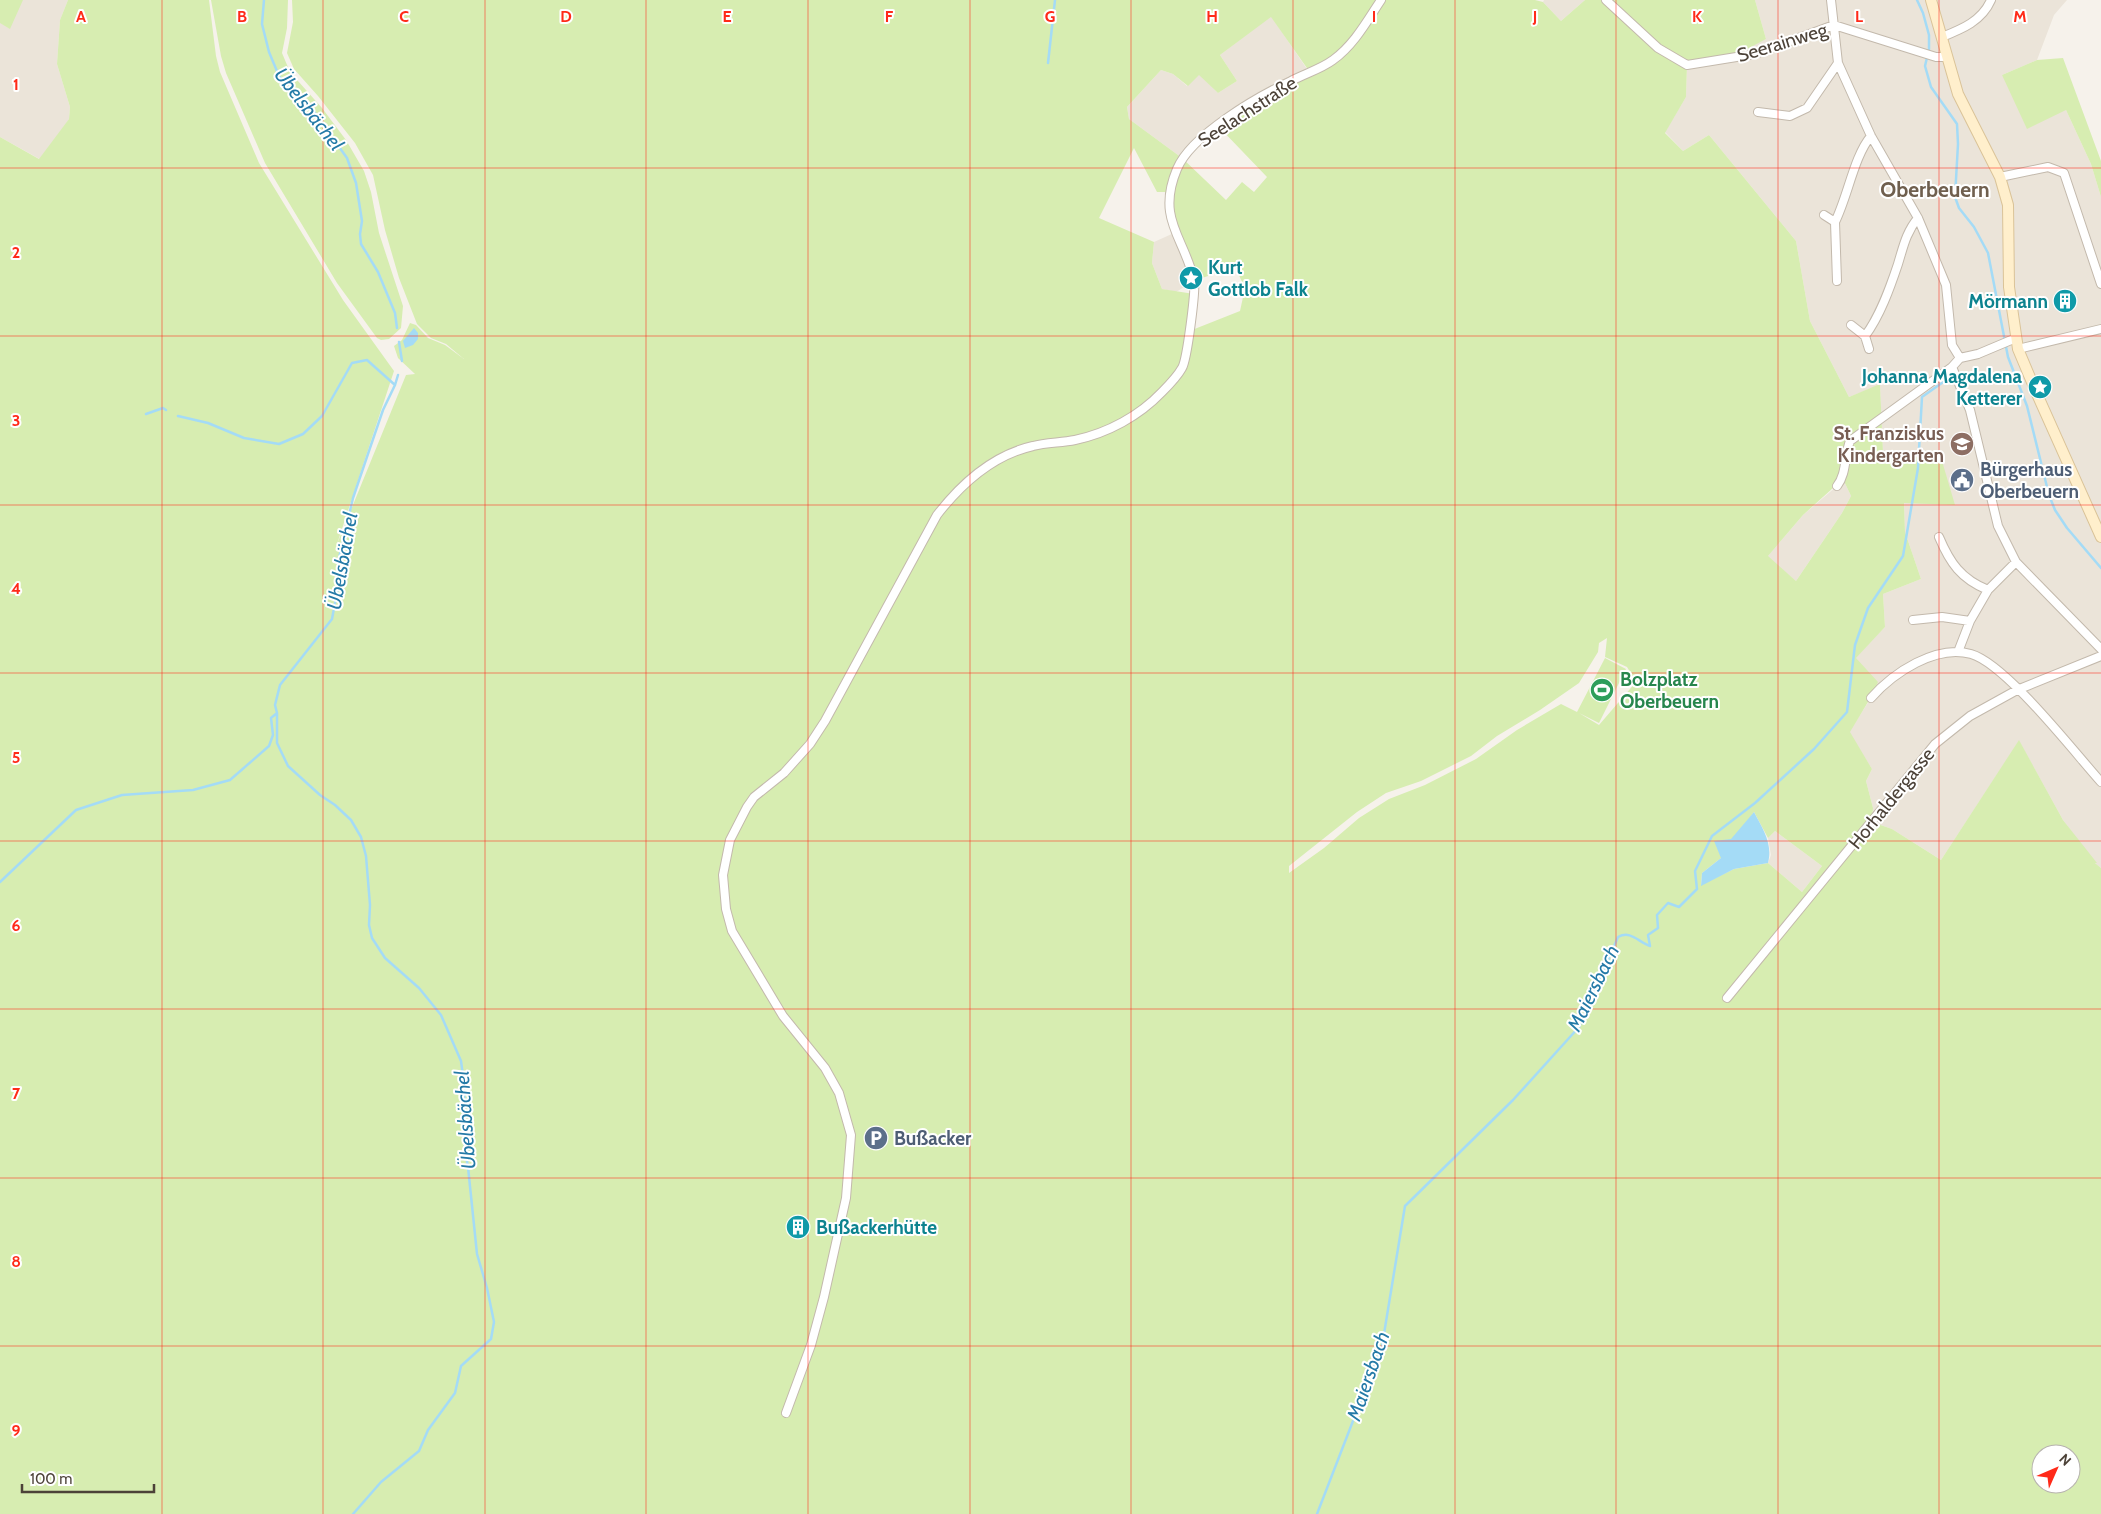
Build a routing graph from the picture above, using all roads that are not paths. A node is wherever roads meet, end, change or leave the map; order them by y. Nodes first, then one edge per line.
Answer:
1 (1381, 0) edge
2 (1606, 0) edge
3 (1831, 0) edge
4 (1931, 0) edge
5 (1991, 0) edge
6 (1834, 25) junction
7 (1942, 37) junction
8 (1947, 57) junction
9 (1838, 63) junction
10 (1758, 112) dead end
11 (1871, 136) junction
12 (2000, 177) junction
13 (1824, 215) dead end
14 (1918, 218) junction
15 (1835, 222) junction
16 (1837, 281) dead end
17 (2101, 284) edge
18 (1851, 325) dead end
19 (2101, 329) edge
20 (1865, 336) junction
21 (2012, 339) junction
22 (1869, 349) dead end
23 (2018, 349) junction
24 (1960, 358) junction
25 (1952, 367) junction
26 (1837, 486) dead end
27 (1939, 536) dead end
28 (2101, 537) edge
29 (2016, 562) junction
30 (1988, 590) junction
31 (1913, 620) dead end
32 (1970, 621) junction
33 (2101, 649) edge
34 (1958, 652) junction
35 (2101, 656) edge
36 (2018, 690) junction
37 (1871, 698) dead end
38 (2101, 782) edge
39 (1727, 998) dead end
40 (786, 1413) dead end

1 - 40 street, Seelachstraße
2 - 6 street, Seerainweg
3 - 6 street
4 - 7 main road
5 - 7 street
6 - 8 street, Seerainweg
6 - 9 street
7 - 8 main road
8 - 12 main road
9 - 10 street
9 - 11 street
11 - 14 street
11 - 15 street
12 - 17 street
12 - 21 main road
13 - 15 street
14 - 20 street
14 - 24 street
15 - 16 street
18 - 20 street
19 - 23 street
20 - 22 street
21 - 23 main road
21 - 24 street
23 - 28 main road
24 - 25 street
25 - 26 street
25 - 29 street
27 - 30 street
29 - 30 street
29 - 33 street
30 - 32 street
31 - 32 street
32 - 34 street
34 - 36 street
34 - 37 street
35 - 36 street, Horhaldergasse
36 - 38 street
36 - 39 street, Horhaldergasse

